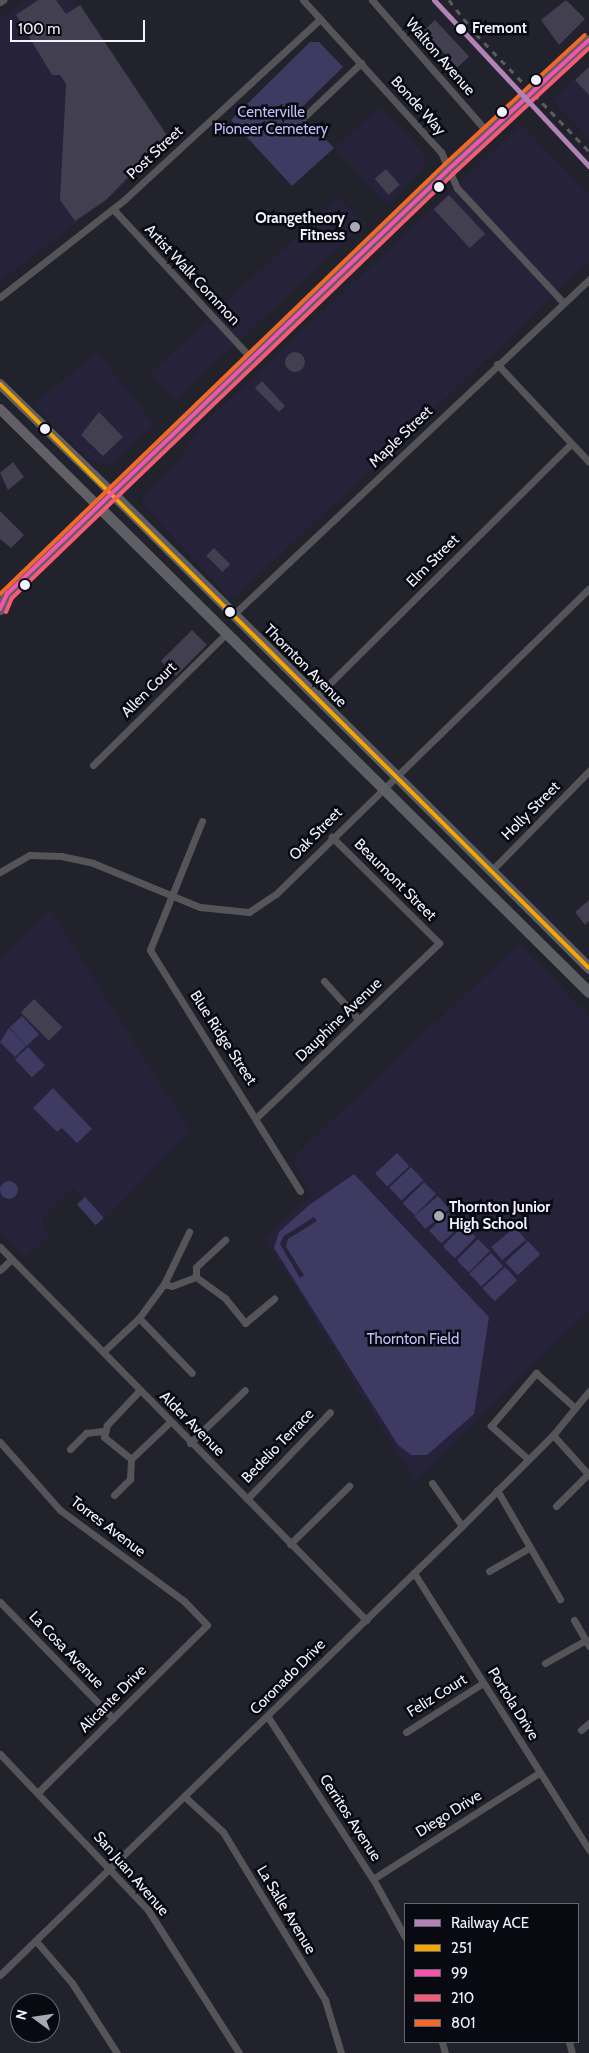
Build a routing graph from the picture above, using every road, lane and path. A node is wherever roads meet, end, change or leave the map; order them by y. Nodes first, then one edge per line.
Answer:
1 (3, 0) edge
2 (303, 0) edge
3 (372, 0) edge
4 (0, 2) edge
5 (320, 19) junction
6 (589, 40) edge
7 (361, 64) junction
8 (306, 115) dead end
9 (488, 133) junction
10 (449, 169) junction
11 (113, 209) junction
12 (589, 279) edge
13 (0, 297) edge
14 (564, 303) junction
15 (252, 359) junction
16 (497, 364) junction
17 (0, 384) edge
18 (0, 410) edge
19 (571, 444) junction
20 (589, 462) edge
21 (113, 494) junction
22 (99, 507) junction
23 (589, 589) edge
24 (4, 595) edge
25 (0, 609) edge
26 (234, 615) junction
27 (225, 635) junction
28 (315, 698) junction
29 (93, 764) dead end
30 (589, 772) edge
31 (396, 778) junction
32 (382, 789) junction
33 (202, 821) dead end
34 (332, 837) junction
35 (492, 870) junction
36 (0, 872) edge
37 (172, 896) junction
38 (439, 943) joint
39 (589, 968) edge
40 (324, 981) dead end
41 (589, 992) edge
42 (359, 1020) junction
43 (257, 1118) junction
44 (300, 1191) dead end
45 (189, 1232) dead end
46 (225, 1240) dead end
47 (0, 1247) edge
48 (12, 1258) junction
49 (0, 1270) edge
50 (196, 1277) junction
51 (164, 1284) junction
52 (274, 1299) dead end
53 (139, 1318) junction
54 (104, 1351) junction
55 (192, 1373) dead end
56 (139, 1390) junction
57 (245, 1390) dead end
58 (589, 1391) edge
59 (574, 1407) junction
60 (330, 1412) dead end
61 (170, 1422) junction
62 (103, 1431) junction
63 (553, 1436) junction
64 (0, 1442) edge
65 (190, 1442) junction
66 (70, 1449) dead end
67 (131, 1459) junction
68 (528, 1459) junction
69 (588, 1474) edge
70 (432, 1483) dead end
71 (349, 1486) dead end
72 (497, 1490) junction
73 (114, 1495) dead end
74 (247, 1499) junction
75 (556, 1506) dead end
76 (462, 1526) junction
77 (290, 1544) junction
78 (529, 1548) junction
79 (489, 1572) dead end
80 (414, 1573) junction
81 (560, 1599) dead end
82 (0, 1602) edge
83 (366, 1620) junction
84 (574, 1620) dead end
85 (207, 1625) joint
86 (588, 1643) edge
87 (545, 1663) dead end
88 (483, 1683) junction
89 (268, 1717) junction
90 (113, 1718) junction
91 (589, 1723) edge
92 (580, 1730) dead end
93 (406, 1732) dead end
94 (0, 1754) edge
95 (539, 1773) junction
96 (38, 1792) junction
97 (184, 1796) junction
98 (589, 1850) edge
99 (111, 1868) junction
100 (373, 1878) junction
101 (404, 1935) edge
102 (36, 1941) junction
103 (0, 1975) edge
104 (117, 2053) edge
105 (239, 2053) edge
106 (341, 2053) edge

1 - 4 street
2 - 5 street, Bonde Way
3 - 9 street, Walton Avenue
5 - 7 street, Bonde Way
5 - 11 street, Post Street
6 - 9 main road
7 - 8 street
7 - 10 street, Bonde Way
9 - 10 main road
10 - 14 street, Bonde Way
10 - 15 main road
11 - 13 street, Post Street
11 - 15 street, Artist Walk Common
12 - 14 street, Maple Street
14 - 16 street, Maple Street
15 - 21 main road
16 - 19 street
16 - 26 street, Maple Street
17 - 21 street, Thornton Avenue
18 - 22 street
19 - 20 street
19 - 28 street, Elm Street
21 - 22 main road
21 - 26 main road, Thornton Avenue
22 - 24 main road
22 - 27 main road
23 - 31 street, Oak Street
24 - 25 main road
26 - 28 main road, Thornton Avenue
27 - 29 street, Allen Court
27 - 32 main road
28 - 31 main road, Thornton Avenue
30 - 35 street, Holly Street
31 - 32 street, Oak Street
31 - 35 main road, Thornton Avenue
32 - 34 street, Oak Street
32 - 41 main road
33 - 37 street
34 - 37 street, Oak Street
34 - 38 street, Beaumont Street
35 - 39 main road, Thornton Avenue
36 - 37 street, Oak Street
37 - 43 street, Blue Ridge Street
38 - 42 street, Dauphine Avenue
40 - 42 street
42 - 43 street, Dauphine Avenue
43 - 44 street, Blue Ridge Street
45 - 51 street
46 - 50 street
47 - 48 street, Alder Avenue
48 - 49 street
48 - 54 street, Alder Avenue
50 - 51 street
50 - 52 street
51 - 53 street
53 - 54 street
53 - 55 street
54 - 56 street, Alder Avenue
56 - 61 street, Alder Avenue
56 - 62 street
57 - 65 street
58 - 59 street, Coronado Drive
59 - 63 street, Coronado Drive
59 - 68 street
60 - 74 street, Bedelio Terrace
61 - 65 street, Alder Avenue
61 - 67 street
62 - 66 street
62 - 67 street
63 - 68 street, Coronado Drive
63 - 69 street
64 - 85 street, Torres Avenue
65 - 74 street, Alder Avenue
67 - 73 street
68 - 72 street, Coronado Drive
69 - 75 street
70 - 76 street
71 - 77 street
72 - 76 street, Coronado Drive
72 - 78 street
74 - 77 street, Alder Avenue
76 - 80 street, Coronado Drive
77 - 83 street, Alder Avenue
78 - 79 street
78 - 81 street
80 - 83 street, Coronado Drive
80 - 88 street, Portola Drive
82 - 90 street, La Cosa Avenue
83 - 89 street, Coronado Drive
84 - 86 street
85 - 90 street, Alicante Drive
86 - 87 street
88 - 93 street, Feliz Court
88 - 95 street, Portola Drive
89 - 97 street, Coronado Drive
89 - 100 street, Cerritos Avenue
90 - 96 street, Alicante Drive
91 - 92 street
94 - 96 street, San Juan Avenue
95 - 98 street, Portola Drive
95 - 100 street, Diego Drive
96 - 99 street, San Juan Avenue
97 - 99 street, Coronado Drive
97 - 106 street, La Salle Avenue
99 - 102 street, Coronado Drive
99 - 105 street, San Juan Avenue
100 - 101 street, Cerritos Avenue
102 - 103 street, Coronado Drive
102 - 104 street

